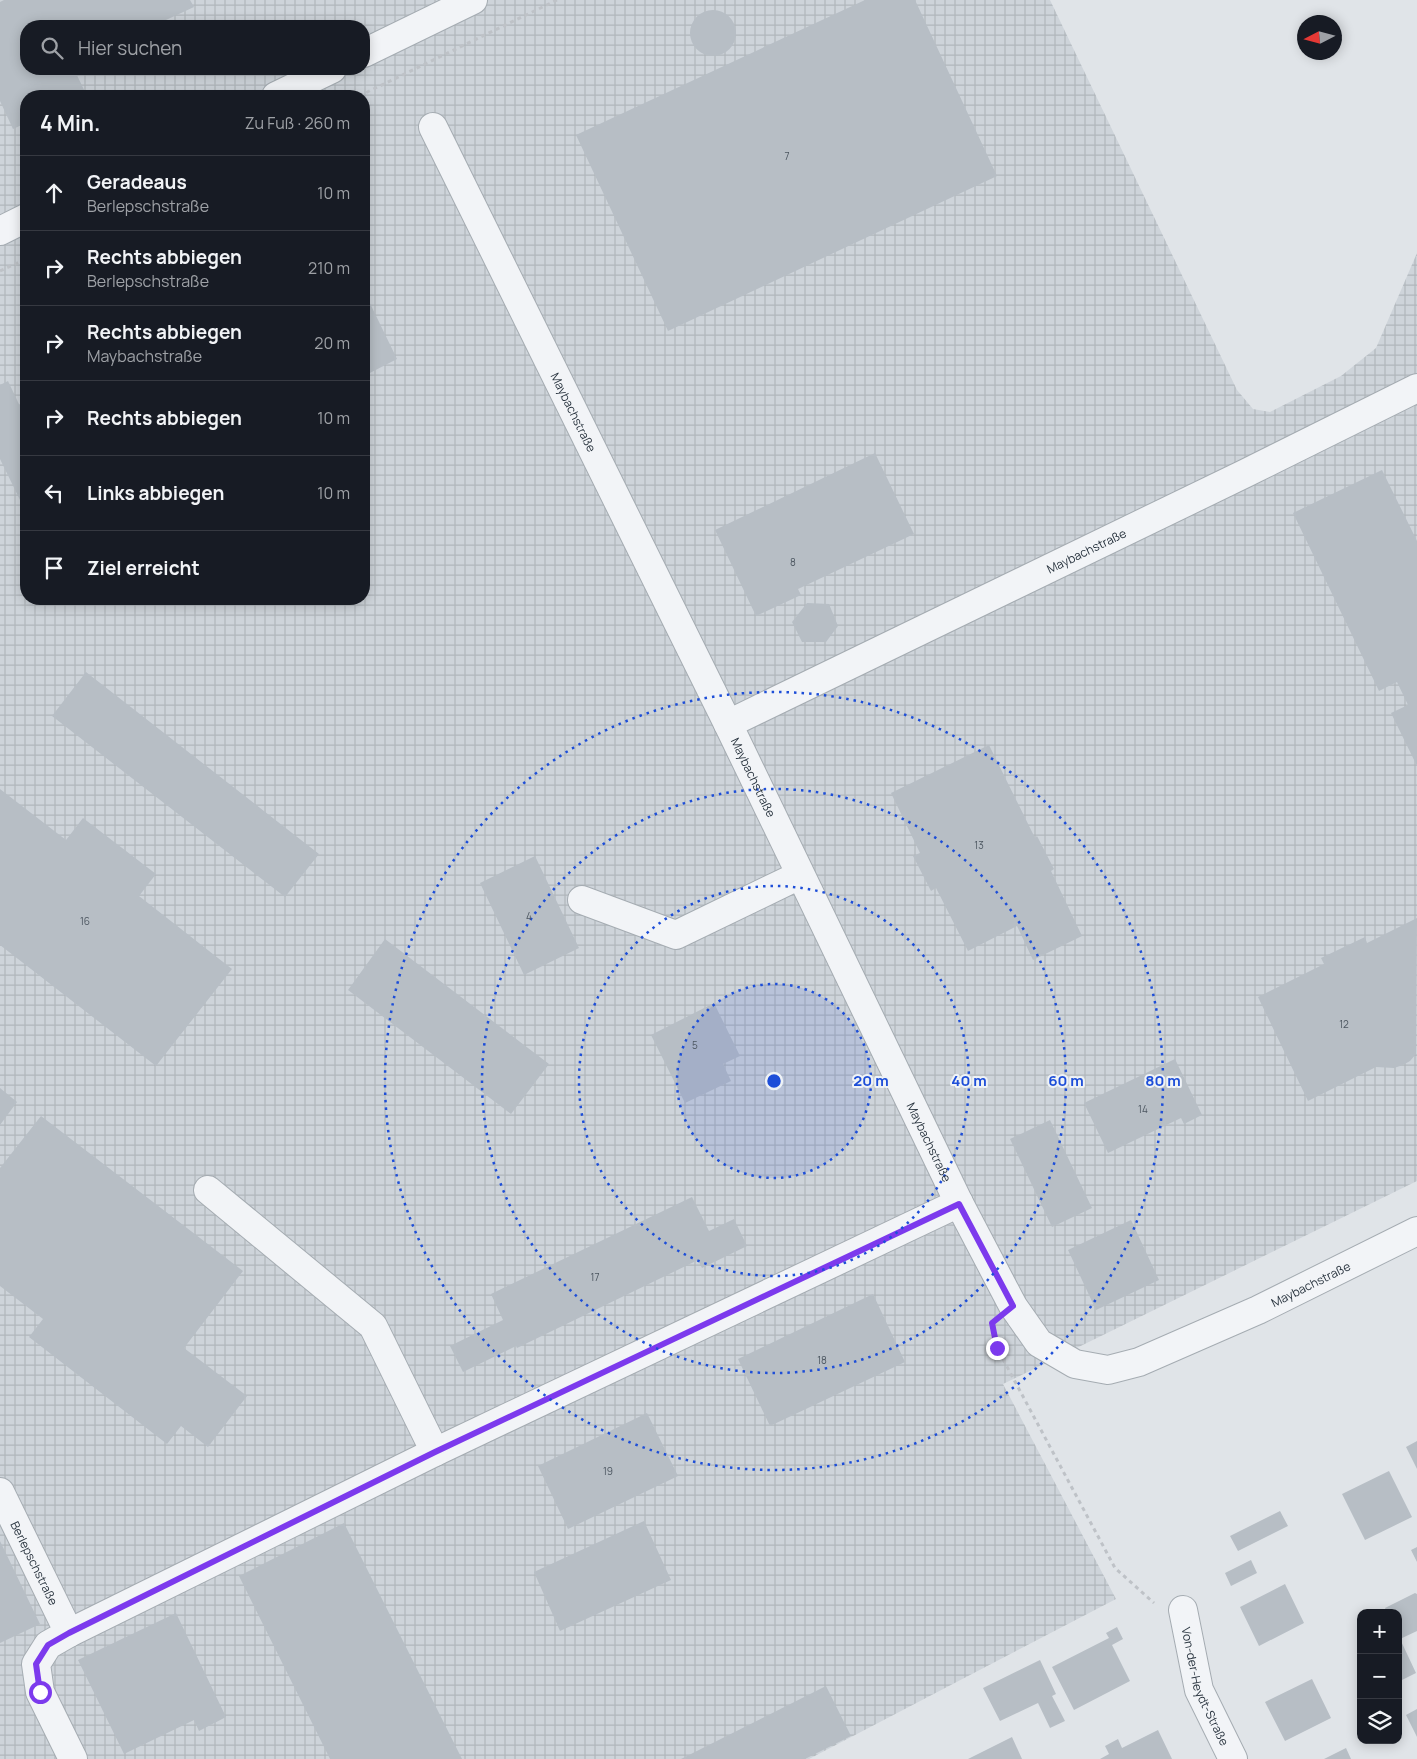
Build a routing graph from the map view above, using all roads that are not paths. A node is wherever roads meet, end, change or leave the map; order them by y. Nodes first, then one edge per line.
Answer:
1 (473, 0) edge
2 (370, 51) edge
3 (320, 75) edge
4 (288, 90) edge
5 (433, 127) dead end
6 (20, 221) edge
7 (0, 231) edge
8 (1417, 388) edge
9 (728, 724) junction
10 (800, 875) junction
11 (582, 900) dead end
12 (208, 1190) dead end
13 (959, 1204) junction
14 (1417, 1231) edge
15 (435, 1452) junction
16 (0, 1492) edge
17 (1183, 1610) dead end
18 (69, 1633) junction
19 (73, 1759) edge
20 (1233, 1759) edge

1 - 2 street
3 - 4 street
5 - 9 street, Maybachstraße
6 - 7 street
8 - 9 street, Maybachstraße
9 - 10 street, Maybachstraße
10 - 11 street
10 - 13 street, Maybachstraße
12 - 15 street
13 - 14 street, Maybachstraße
13 - 15 street
15 - 18 street
16 - 18 street, Berlepschstraße
17 - 20 street, Von-der-Heydt-Straße
18 - 19 street

